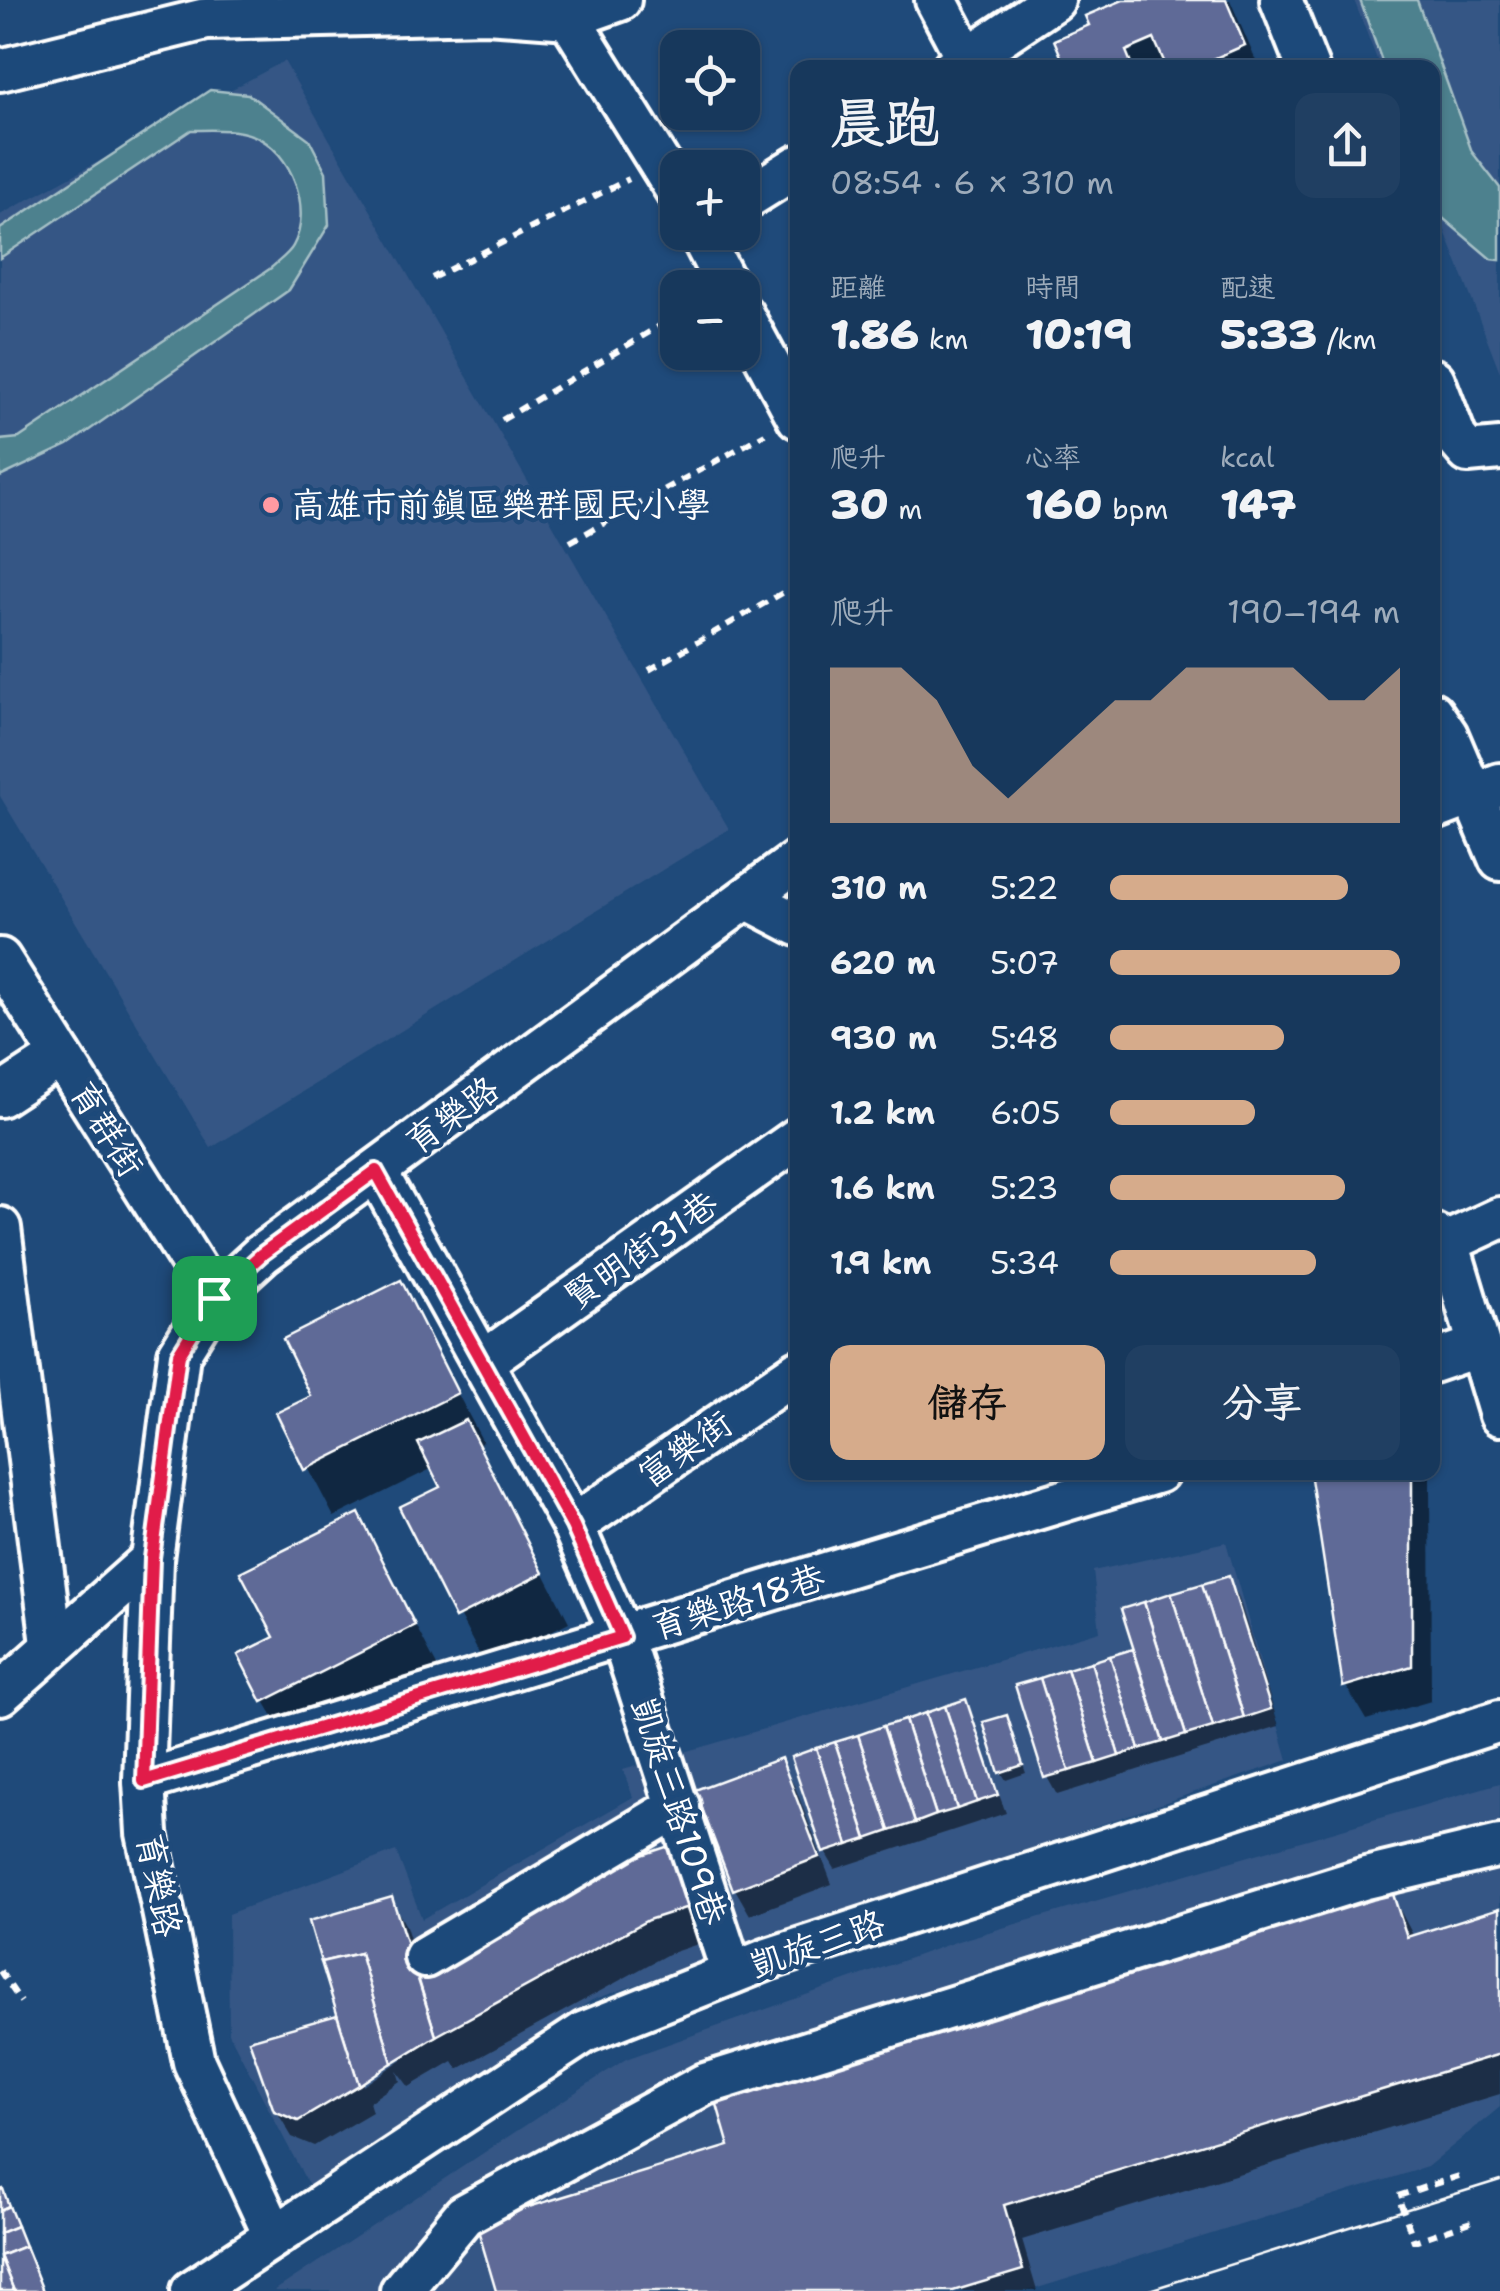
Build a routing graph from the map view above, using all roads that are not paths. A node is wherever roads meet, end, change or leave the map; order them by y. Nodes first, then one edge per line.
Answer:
1 (620, 0) edge
2 (936, 0) edge
3 (1054, 0) edge
4 (1280, 0) edge
5 (569, 18) junction
6 (962, 60) edge
7 (970, 60) edge
8 (1305, 60) edge
9 (0, 70) edge
10 (660, 162) edge
11 (790, 171) edge
12 (760, 190) edge
13 (760, 348) edge
14 (1440, 397) edge
15 (790, 404) edge
16 (1500, 449) edge
17 (1440, 724) edge
18 (1486, 789) edge
19 (1440, 807) edge
20 (1500, 860) edge
21 (790, 866) edge
22 (748, 899) junction
23 (790, 921) edge
24 (0, 959) edge
25 (61, 1056) junction
26 (0, 1096) edge
27 (790, 1144) edge
28 (376, 1171) junction
29 (1500, 1218) edge
30 (0, 1228) edge
31 (1440, 1238) edge
32 (214, 1298) junction
33 (1480, 1346) junction
34 (1440, 1359) edge
35 (484, 1361) junction
36 (790, 1377) edge
37 (1500, 1415) edge
38 (1129, 1480) edge
39 (573, 1526) junction
40 (152, 1558) junction
41 (622, 1637) junction
42 (52, 1644) junction
43 (0, 1694) edge
44 (1500, 1720) edge
45 (144, 1781) junction
46 (679, 1806) junction
47 (1500, 1846) edge
48 (425, 1956) dead end
49 (732, 1974) junction
50 (274, 2234) junction
51 (205, 2287) edge
52 (401, 2291) edge

1 - 5 street
2 - 6 street
3 - 7 street
4 - 8 street
5 - 9 street
5 - 10 street
11 - 12 street
13 - 15 street
14 - 16 street
17 - 18 street
18 - 19 street
18 - 20 street
21 - 22 street, 育樂路
22 - 23 street
22 - 28 street, 育樂路
24 - 25 street, 育群街
25 - 26 street
25 - 32 street, 育群街
27 - 35 street, 賢明街31巷
28 - 32 street, 育樂路
28 - 35 street, 凱旋三路109巷
29 - 31 street
30 - 42 street
31 - 33 street
32 - 40 street, 育樂路
33 - 34 street
33 - 37 street
35 - 39 street, 凱旋三路109巷
36 - 39 street, 富樂街
38 - 41 street, 育樂路18巷
39 - 41 street, 凱旋三路109巷
40 - 42 street
40 - 45 street, 育樂路
41 - 45 street, 育樂路18巷
41 - 46 street, 凱旋三路109巷
42 - 43 street
44 - 49 street, 凱旋三路
45 - 50 street, 育樂路
46 - 48 street
46 - 49 street, 凱旋三路109巷
47 - 52 street
49 - 50 street, 凱旋三路
50 - 51 street, 凱旋三路

